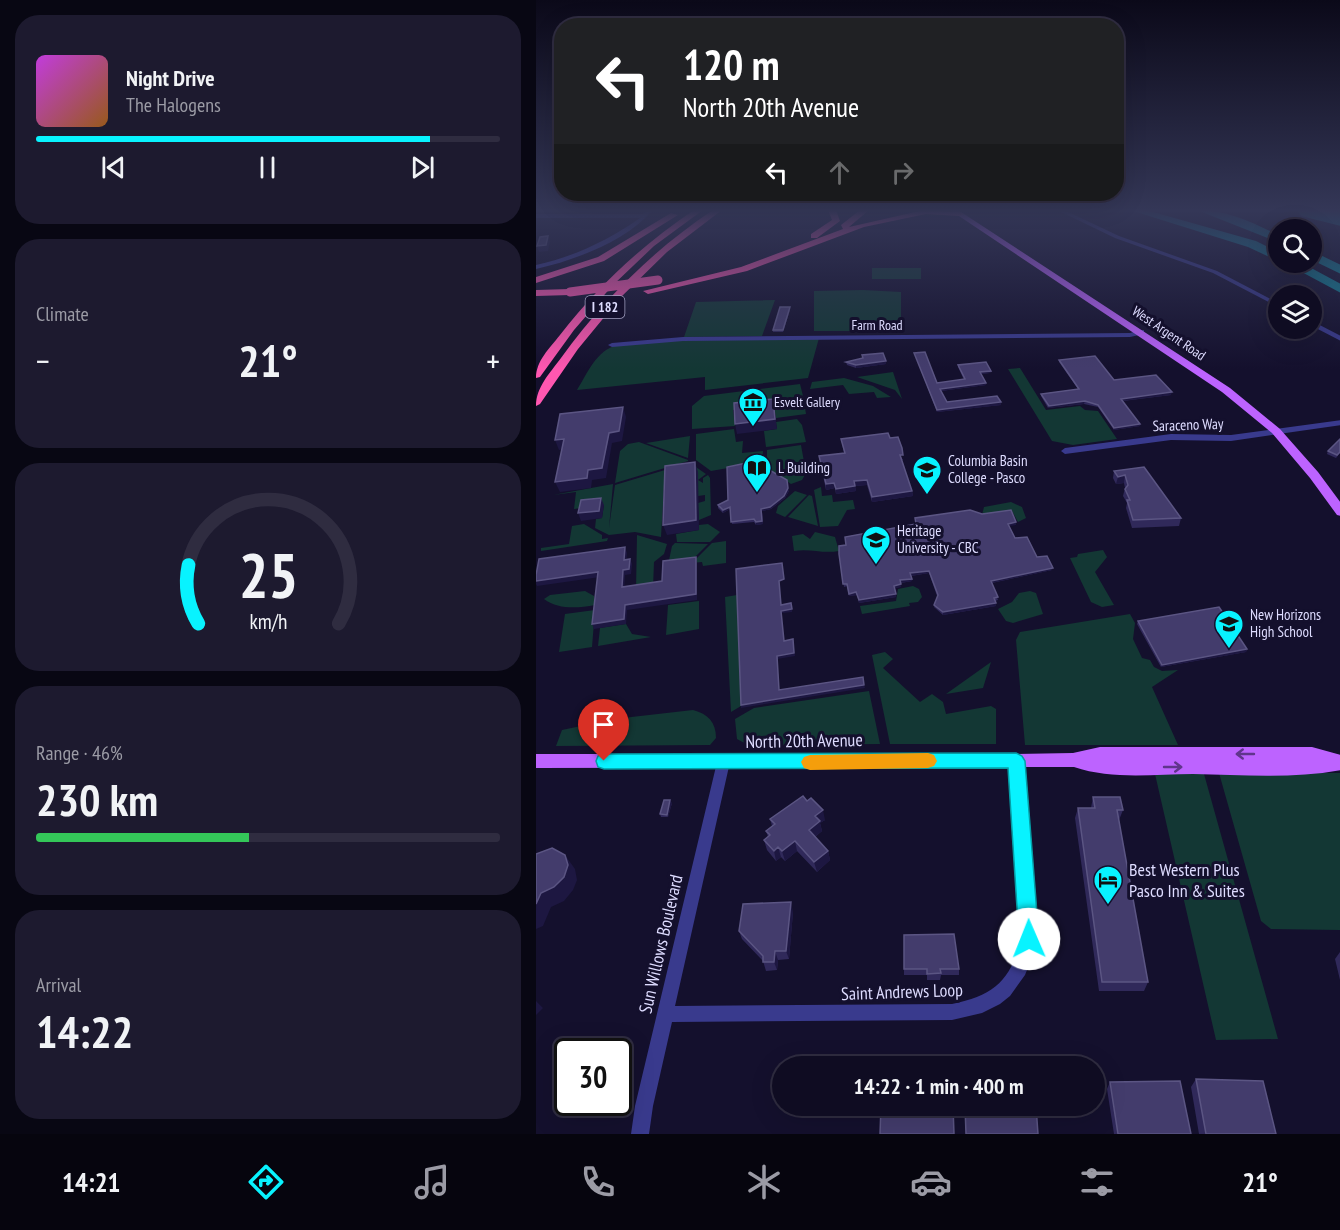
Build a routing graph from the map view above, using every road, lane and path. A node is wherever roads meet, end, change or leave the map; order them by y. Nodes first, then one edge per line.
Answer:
1 (551, 263) edge
2 (589, 263) edge
3 (616, 263) edge
4 (630, 263) edge
5 (648, 263) edge
6 (735, 263) edge
7 (761, 263) edge
8 (1035, 263) edge
9 (1190, 263) edge
10 (536, 267) edge
11 (536, 280) edge
12 (536, 293) edge
13 (1268, 300) edge
14 (536, 301) edge
15 (1322, 329) edge
16 (1141, 332) junction
17 (1340, 339) edge
18 (612, 345) dead end
19 (536, 357) edge
20 (560, 365) junction
21 (536, 375) edge
22 (536, 402) edge
23 (536, 412) edge
24 (1340, 422) edge
25 (1276, 431) junction
26 (1065, 451) dead end
27 (1340, 512) edge
28 (536, 761) edge
29 (1016, 761) junction
30 (723, 762) junction
31 (1340, 762) edge
32 (665, 1014) junction
33 (640, 1134) edge

1 - 10 street
2 - 11 highway
3 - 19 highway
4 - 21 highway, I 182
5 - 20 highway, I 182
6 - 12 highway, bridge
7 - 14 highway
8 - 16 main road, West Argent Road
9 - 13 street
15 - 17 street
16 - 18 street, Farm Road
16 - 25 main road, West Argent Road
20 - 22 highway, I 182
20 - 23 highway
24 - 25 street, Saraceno Way
25 - 26 street, Saraceno Way
25 - 27 main road, West Argent Road
28 - 30 main road, North 20th Avenue
29 - 30 main road, North 20th Avenue
29 - 31 main road, North 20th Avenue
29 - 32 street, Saint Andrews Loop
30 - 32 street, Sun Willows Boulevard
32 - 33 street, Sun Willows Boulevard

